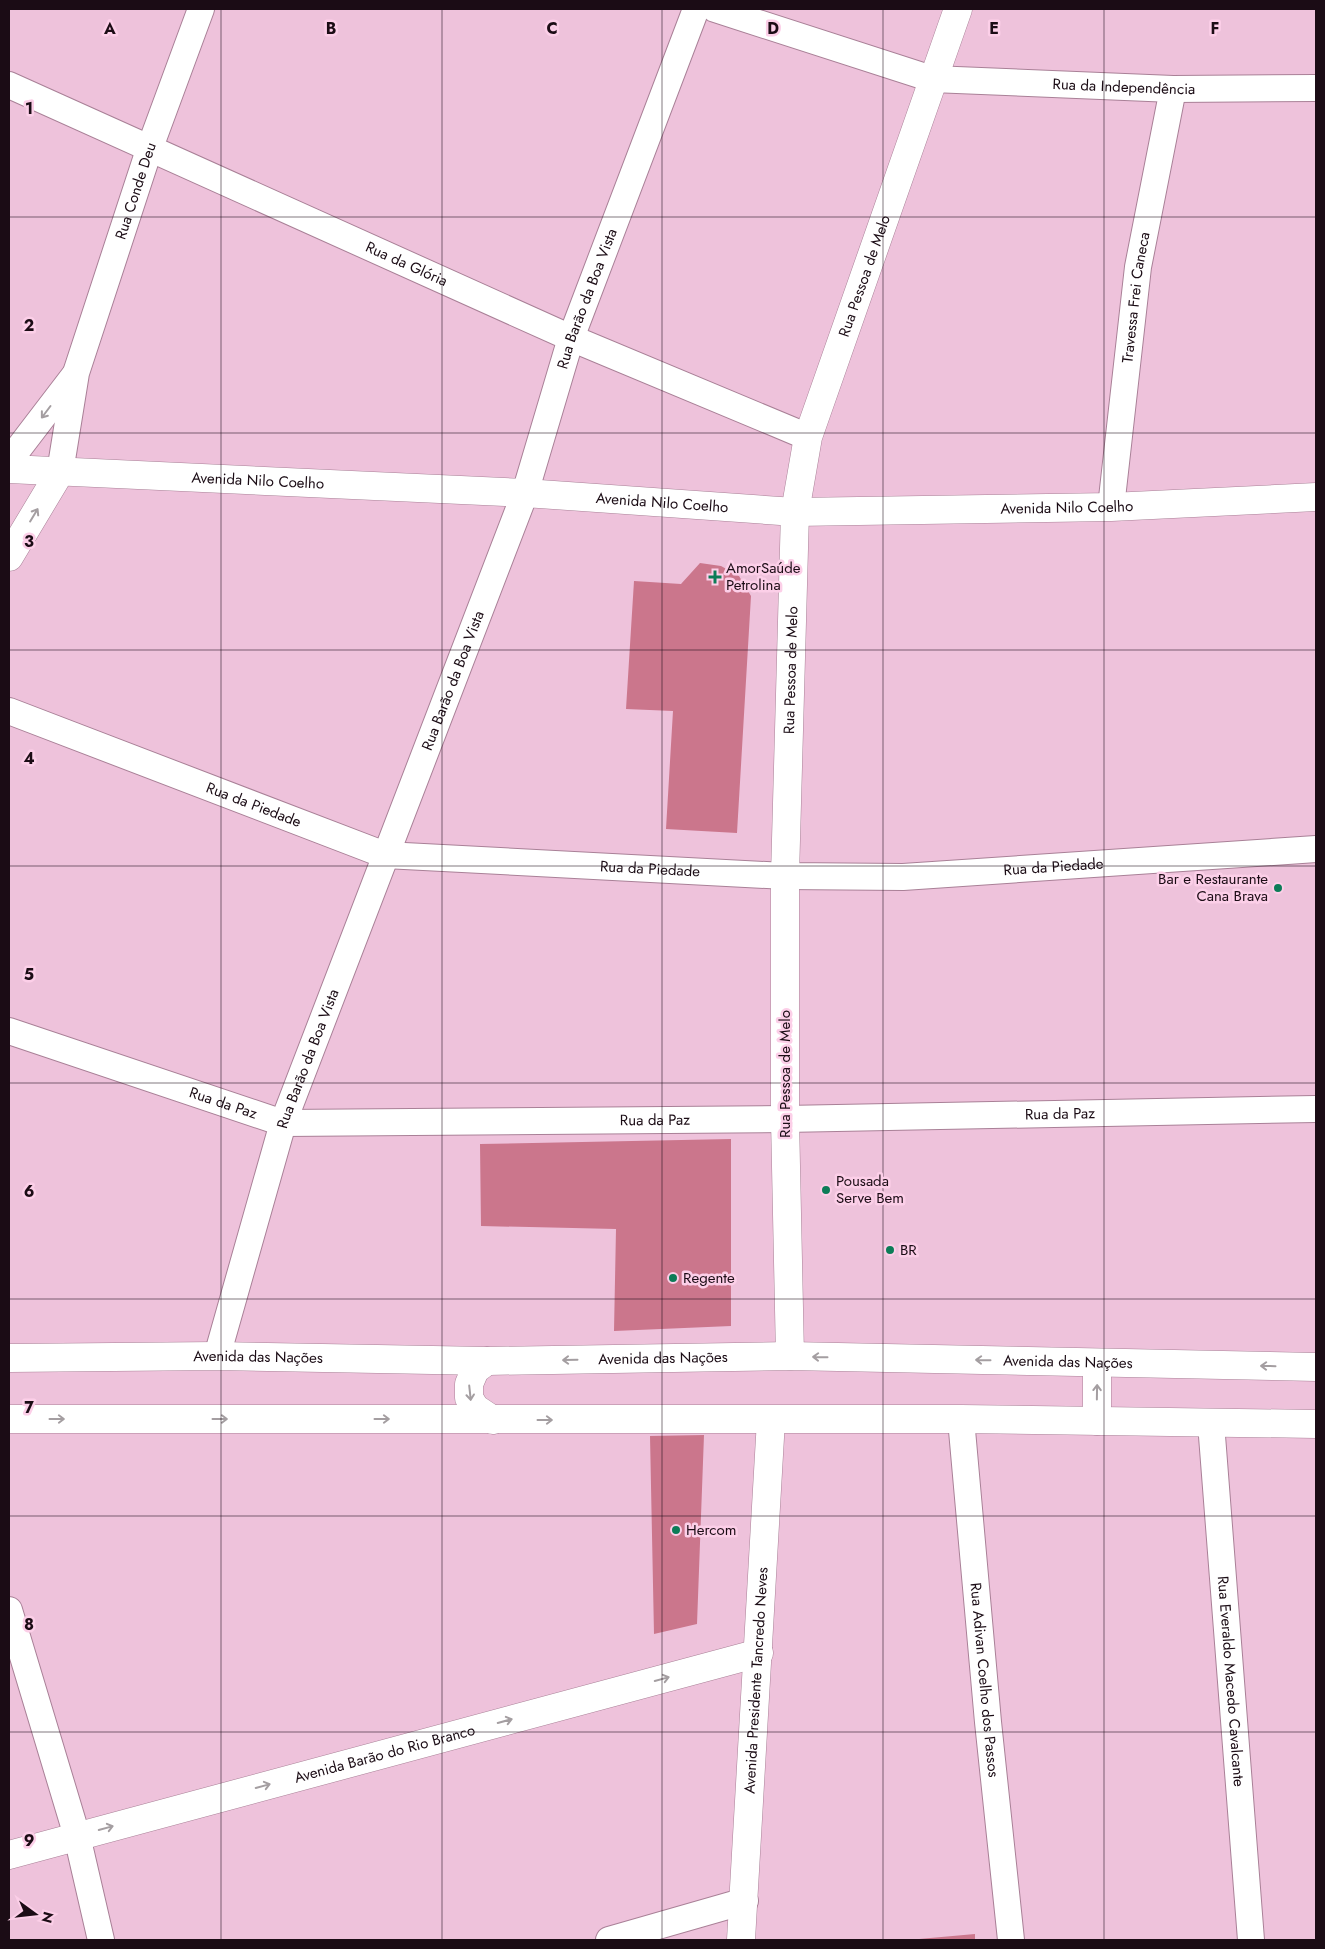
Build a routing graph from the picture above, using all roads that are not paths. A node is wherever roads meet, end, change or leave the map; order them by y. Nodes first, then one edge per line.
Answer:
1 (201, 9) edge
2 (696, 9) edge
3 (715, 9) edge
4 (958, 9) edge
5 (932, 79) junction
6 (9, 85) edge
7 (1316, 88) edge
8 (1173, 89) junction
9 (149, 150) junction
10 (571, 338) junction
11 (76, 373) junction
12 (808, 437) junction
13 (9, 461) edge
14 (9, 469) edge
15 (60, 472) junction
16 (525, 493) junction
17 (1316, 497) edge
18 (1111, 507) junction
19 (795, 512) junction
20 (9, 557) edge
21 (9, 711) edge
22 (1316, 848) edge
23 (385, 855) junction
24 (784, 876) junction
25 (9, 1032) edge
26 (1316, 1110) edge
27 (785, 1119) junction
28 (283, 1123) junction
29 (217, 1356) junction
30 (790, 1356) junction
31 (9, 1358) edge
32 (486, 1361) junction
33 (1097, 1363) junction
34 (1316, 1367) edge
35 (9, 1419) edge
36 (961, 1419) junction
37 (493, 1420) junction
38 (771, 1420) junction
39 (1097, 1421) junction
40 (1211, 1423) junction
41 (1316, 1424) edge
42 (9, 1610) edge
43 (759, 1653) junction
44 (77, 1836) junction
45 (9, 1855) edge
46 (745, 1901) junction
47 (101, 1940) edge
48 (609, 1940) edge
49 (741, 1940) edge
50 (1011, 1940) edge
51 (1251, 1940) edge

1 - 9 street, Rua Conde Deu
2 - 10 street, Rua Barão da Boa Vista
3 - 5 street, Rua da Independência
4 - 5 main road, Rua Pessoa de Melo
5 - 8 street, Rua da Independência
5 - 12 main road, Rua Pessoa de Melo
6 - 9 street, Rua da Glória
7 - 8 street, Rua da Independência
8 - 18 street, Travessa Frei Caneca
9 - 10 street, Rua da Glória
9 - 11 street, Rua Conde Deu
10 - 12 street, Rua da Glória
10 - 16 street, Rua Barão da Boa Vista
11 -> 13 street, Rua Conde Deu
11 - 15 street, Rua Conde Deu
12 - 19 main road, Rua Pessoa de Melo
14 - 15 main road, Avenida Nilo Coelho
15 - 16 main road, Avenida Nilo Coelho
20 -> 15 main road
16 - 19 main road, Avenida Nilo Coelho
16 - 23 street, Rua Barão da Boa Vista
17 - 18 main road, Avenida Nilo Coelho
18 - 19 main road, Avenida Nilo Coelho
19 - 24 main road, Rua Pessoa de Melo
21 - 23 street, Rua da Piedade
22 - 24 street, Rua da Piedade
23 - 24 street, Rua da Piedade
23 - 28 street, Rua Barão da Boa Vista
24 - 27 main road, Rua Pessoa de Melo
25 - 28 street, Rua da Paz
26 - 27 street, Rua da Paz
27 - 28 street, Rua da Paz
27 - 30 main road, Rua Pessoa de Melo
28 - 29 street, Rua Barão da Boa Vista
29 - 31 main road, Avenida das Nações
29 - 32 main road, Avenida das Nações
30 -> 32 main road, Avenida das Nações
33 -> 30 main road, Avenida das Nações
32 -> 37 main road
34 -> 33 main road, Avenida das Nações
39 -> 33 main road
35 -> 37 main road
36 - 38 main road
36 - 39 main road
36 - 50 street, Rua Adivan Coelho dos Passos
37 -> 38 main road
38 - 43 main road, Avenida Presidente Tancredo Neves
39 - 40 main road
40 - 41 main road
40 - 51 street, Rua Everaldo Macedo Cavalcante
42 - 44 street
44 -> 43 main road, Avenida Barão do Rio Branco
43 - 46 main road, Avenida Presidente Tancredo Neves
44 - 45 main road, Avenida Barão do Rio Branco
44 - 47 street
46 - 48 street
46 - 49 main road, Avenida Presidente Tancredo Neves

